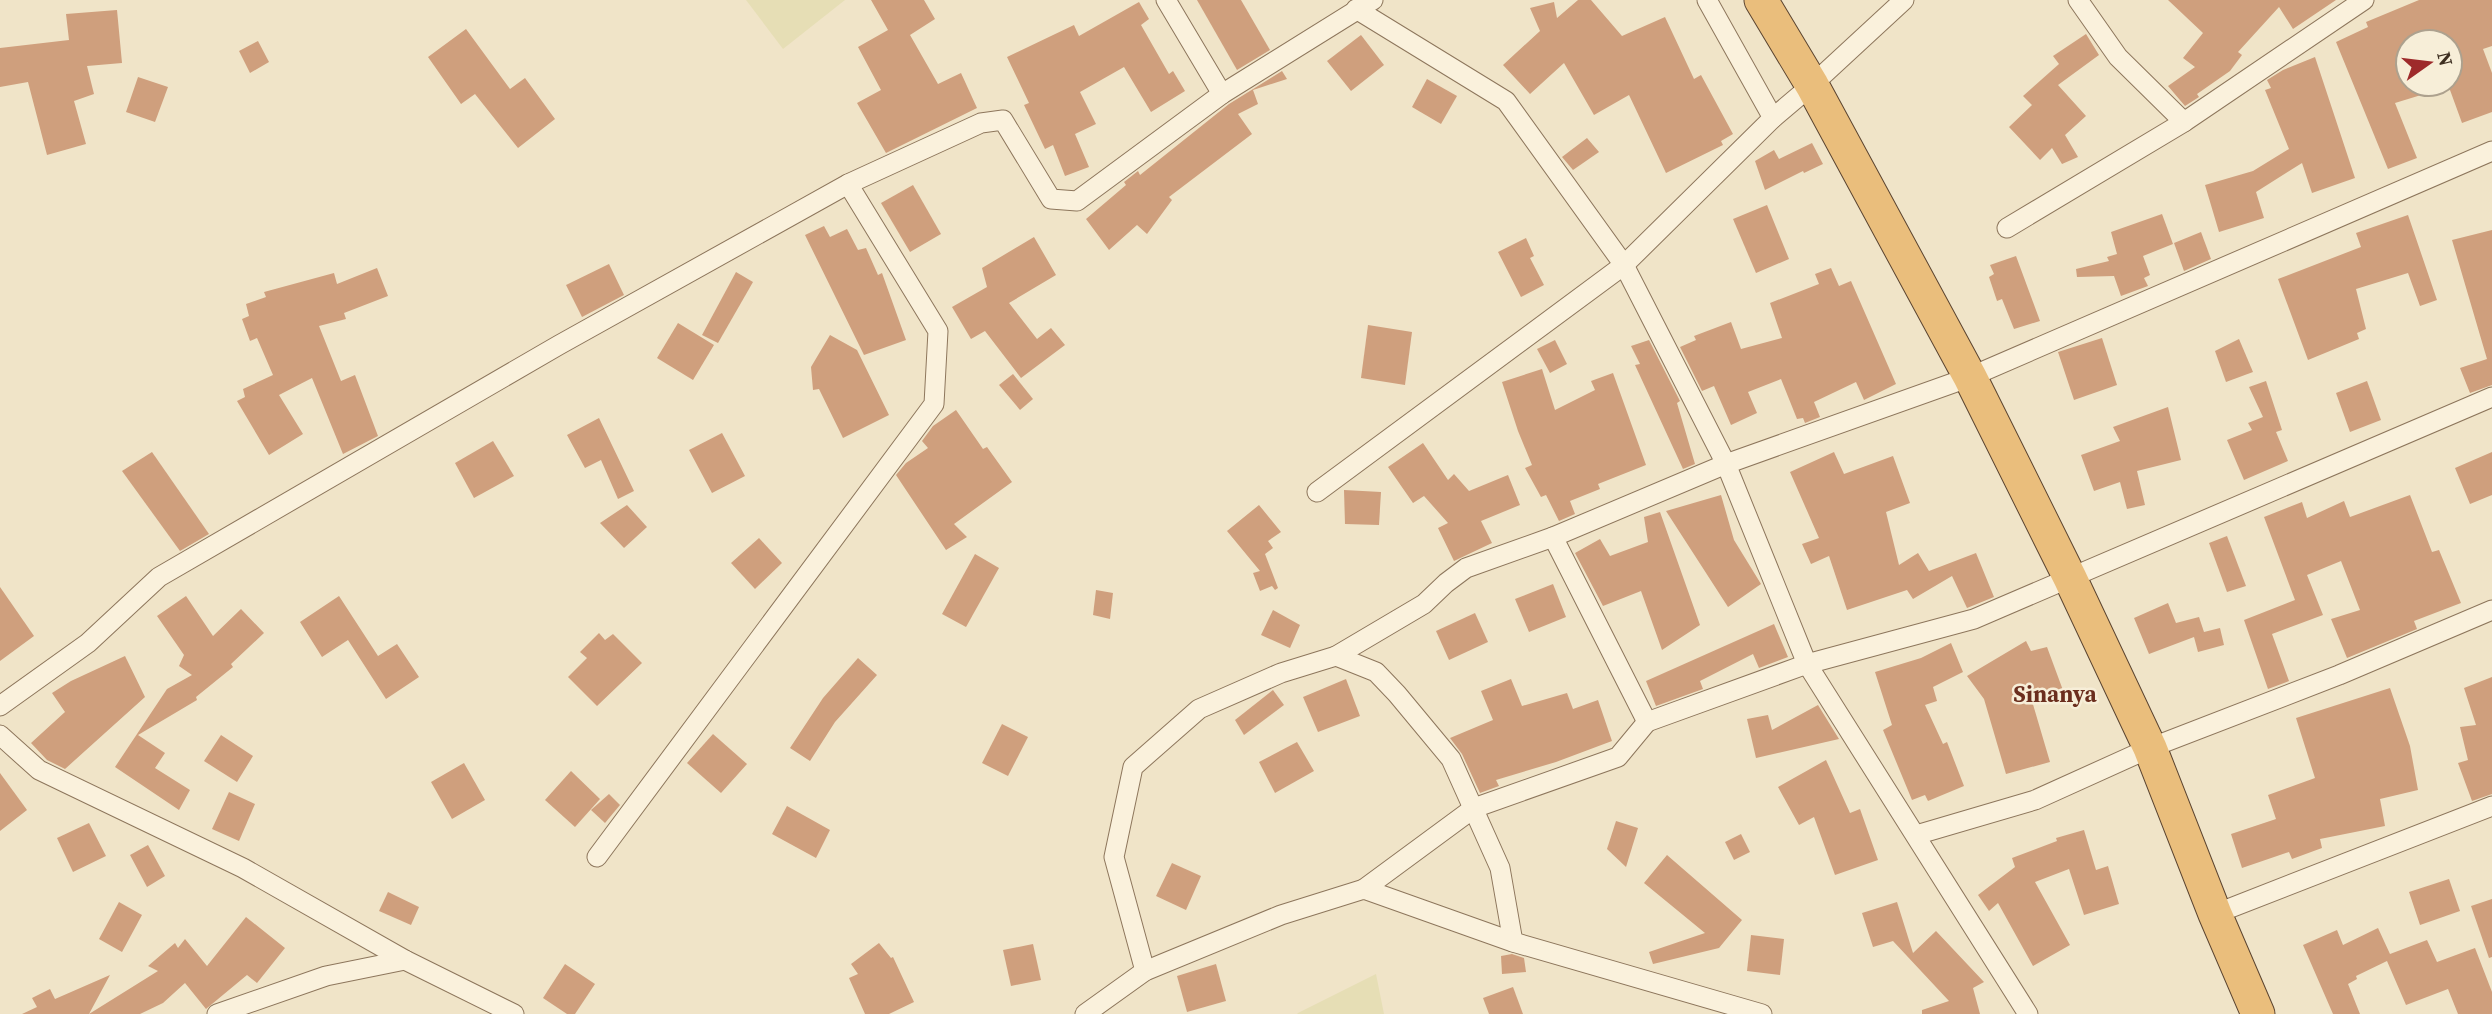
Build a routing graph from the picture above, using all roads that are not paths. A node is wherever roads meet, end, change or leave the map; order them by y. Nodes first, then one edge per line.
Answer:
1 (1166, 0) edge
2 (1707, 0) edge
3 (1761, 0) edge
4 (1904, 0) edge
5 (2078, 0) edge
6 (2364, 0) edge
7 (1364, 5) edge
8 (2341, 5) edge
9 (1812, 85) junction
10 (1222, 94) junction
11 (1773, 118) junction
12 (2184, 122) junction
13 (2492, 151) edge
14 (848, 184) junction
15 (2007, 228) dead end
16 (1624, 265) junction
17 (1969, 377) junction
18 (2492, 397) edge
19 (1726, 464) junction
20 (1317, 492) dead end
21 (1553, 537) junction
22 (2070, 578) junction
23 (2492, 610) edge
24 (1336, 656) junction
25 (1807, 664) junction
26 (0, 706) edge
27 (1647, 722) junction
28 (0, 735) edge
29 (2150, 748) junction
30 (2492, 806) edge
31 (1474, 808) junction
32 (1916, 835) junction
33 (597, 857) dead end
34 (1364, 890) junction
35 (2215, 914) junction
36 (1513, 942) junction
37 (405, 960) junction
38 (1145, 971) junction
39 (218, 1014) edge
40 (514, 1014) edge
41 (1085, 1014) edge
42 (1762, 1014) edge
43 (2028, 1014) edge
44 (2258, 1014) edge

1 - 10 street
2 - 11 street
3 - 9 highway
4 - 9 street
5 - 12 street
6 - 8 street
7 - 10 street
7 - 16 street
8 - 12 street
9 - 11 street
9 - 17 highway
10 - 14 street
11 - 16 street
12 - 15 street
13 - 17 street
14 - 26 street
14 - 33 street
16 - 19 street
16 - 20 street
17 - 19 street
17 - 22 highway
18 - 22 street
19 - 21 street
19 - 25 street
21 - 24 street
21 - 27 street
22 - 25 street
22 - 29 highway
23 - 29 street
24 - 31 street
24 - 38 street
25 - 27 street
25 - 32 street
27 - 31 street
28 - 37 street
29 - 32 street
29 - 35 highway
30 - 35 street
31 - 34 street
31 - 36 street
32 - 43 street
34 - 36 street
34 - 38 street
35 - 44 highway
36 - 42 street
37 - 39 street
37 - 40 street
38 - 41 street

